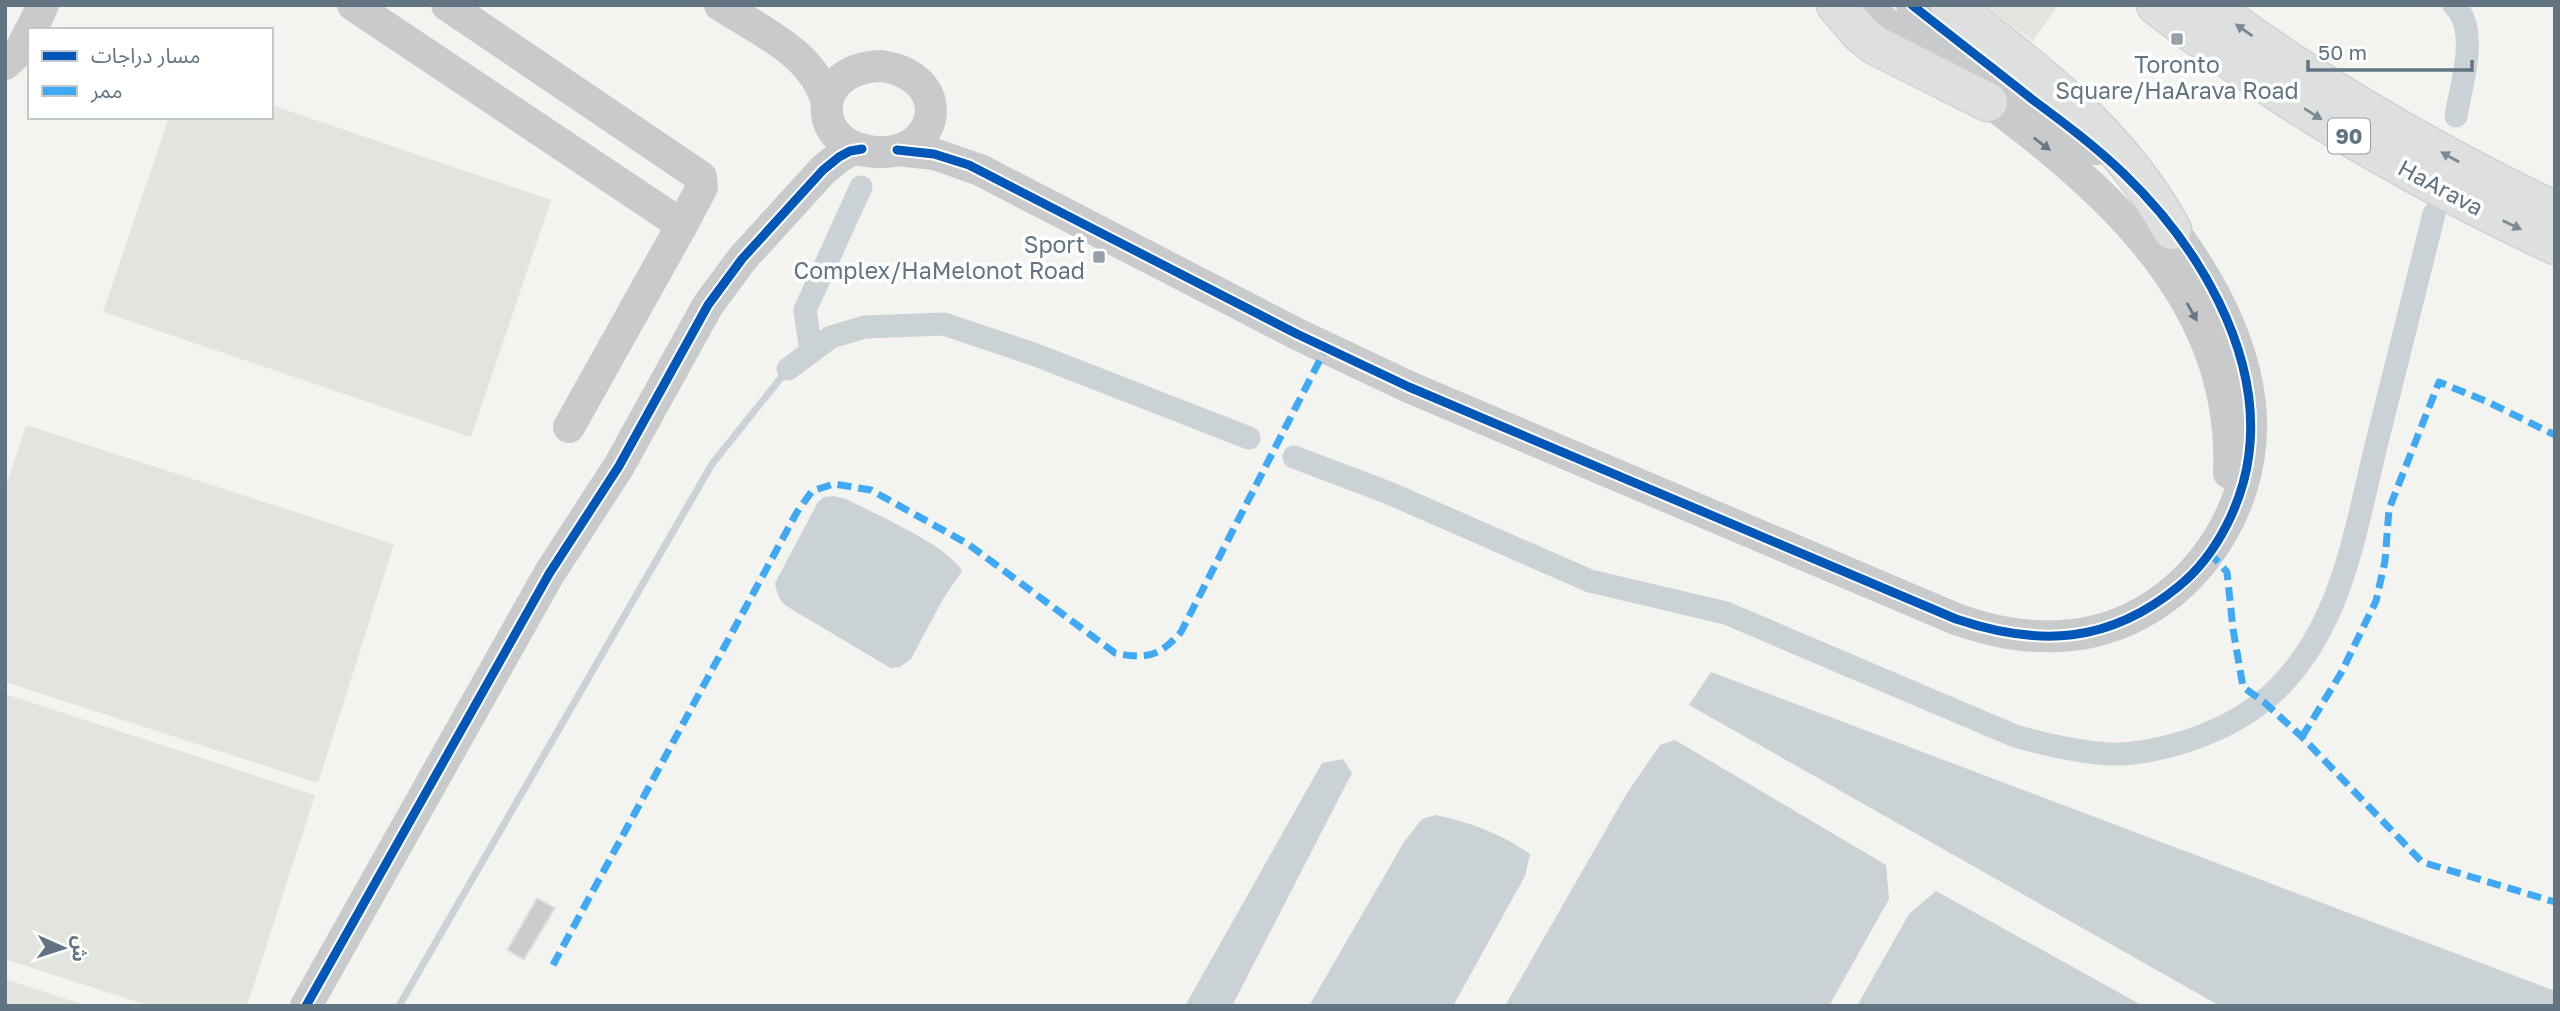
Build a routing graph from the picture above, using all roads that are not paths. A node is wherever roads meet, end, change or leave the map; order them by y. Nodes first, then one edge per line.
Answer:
1 (43, 5) edge
2 (353, 5) edge
3 (447, 5) edge
4 (720, 5) edge
5 (1836, 5) edge
6 (1867, 5) edge
7 (1912, 5) edge
8 (1950, 5) edge
9 (2156, 5) edge
10 (2209, 5) edge
11 (32, 28) edge
12 (28, 35) edge
13 (790, 50) junction
14 (5, 64) edge
15 (871, 66) junction
16 (1988, 102) junction
17 (931, 103) junction
18 (830, 117) junction
19 (862, 149) junction
20 (897, 150) junction
21 (823, 170) junction
22 (990, 176) junction
23 (2555, 211) edge
24 (682, 225) junction
25 (2172, 230) junction
26 (2555, 246) edge
27 (569, 427) dead end
28 (2208, 552) junction
29 (306, 1006) edge

1 - 11 street
2 - 24 street
3 - 24 street
4 - 13 street
5 - 16 highway
6 - 16 street
7 - 25 street
8 - 25 highway
9 -> 26 highway, HaArava / 90
23 -> 10 highway, HaArava / 90
12 - 14 street
13 - 15 street
13 - 18 street
15 - 17 street
15 - 18 street
16 -> 28 street
17 - 20 street
17 - 22 street
18 - 19 street
18 - 21 street
19 - 20 street
19 - 21 street
20 - 22 street
21 - 29 street
22 - 28 street
24 - 27 street
25 - 28 street

